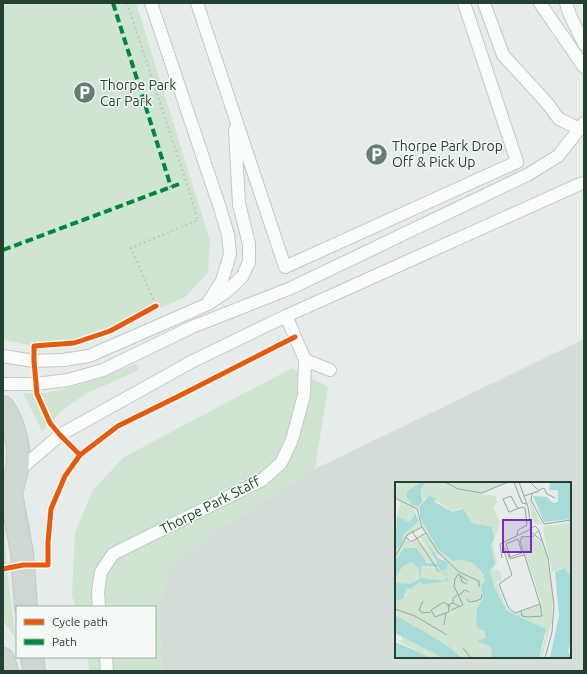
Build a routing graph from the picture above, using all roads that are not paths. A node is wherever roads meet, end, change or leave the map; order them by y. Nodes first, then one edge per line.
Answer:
1 (151, 3) edge
2 (197, 3) edge
3 (464, 3) edge
4 (484, 3) edge
5 (530, 3) edge
6 (540, 3) edge
7 (546, 3) edge
8 (562, 3) edge
9 (566, 3) edge
10 (570, 15) junction
11 (552, 20) junction
12 (568, 42) junction
13 (584, 44) edge
14 (584, 67) edge
15 (234, 114) junction
16 (582, 126) edge
17 (584, 183) edge
18 (208, 304) junction
19 (286, 316) junction
20 (192, 327) junction
21 (3, 356) edge
22 (305, 360) junction
23 (330, 370) dead end
24 (3, 384) edge
25 (3, 407) edge
26 (17, 472) junction
27 (7, 499) edge
28 (26, 606) edge
29 (99, 606) edge
30 (32, 658) edge
31 (106, 658) edge
32 (3, 659) edge
33 (8, 671) edge
34 (34, 671) edge
35 (107, 671) edge

1 - 18 lane
2 - 15 lane
3 - 15 lane
4 - 16 lane
5 - 12 lane
6 - 11 lane
7 - 11 lane
8 - 10 lane
9 - 10 lane
10 - 13 lane
11 - 12 lane
12 - 14 lane
15 - 18 lane
16 - 20 lane
17 - 19 lane
18 - 20 lane
18 - 21 lane
19 - 22 lane
19 - 26 lane
20 - 24 lane
22 - 23 lane
22 - 29 lane, Thorpe Park Staff
25 - 26 main road
26 - 27 main road
27 - 28 main road
30 - 34 main road
31 - 35 lane
32 - 33 main road

